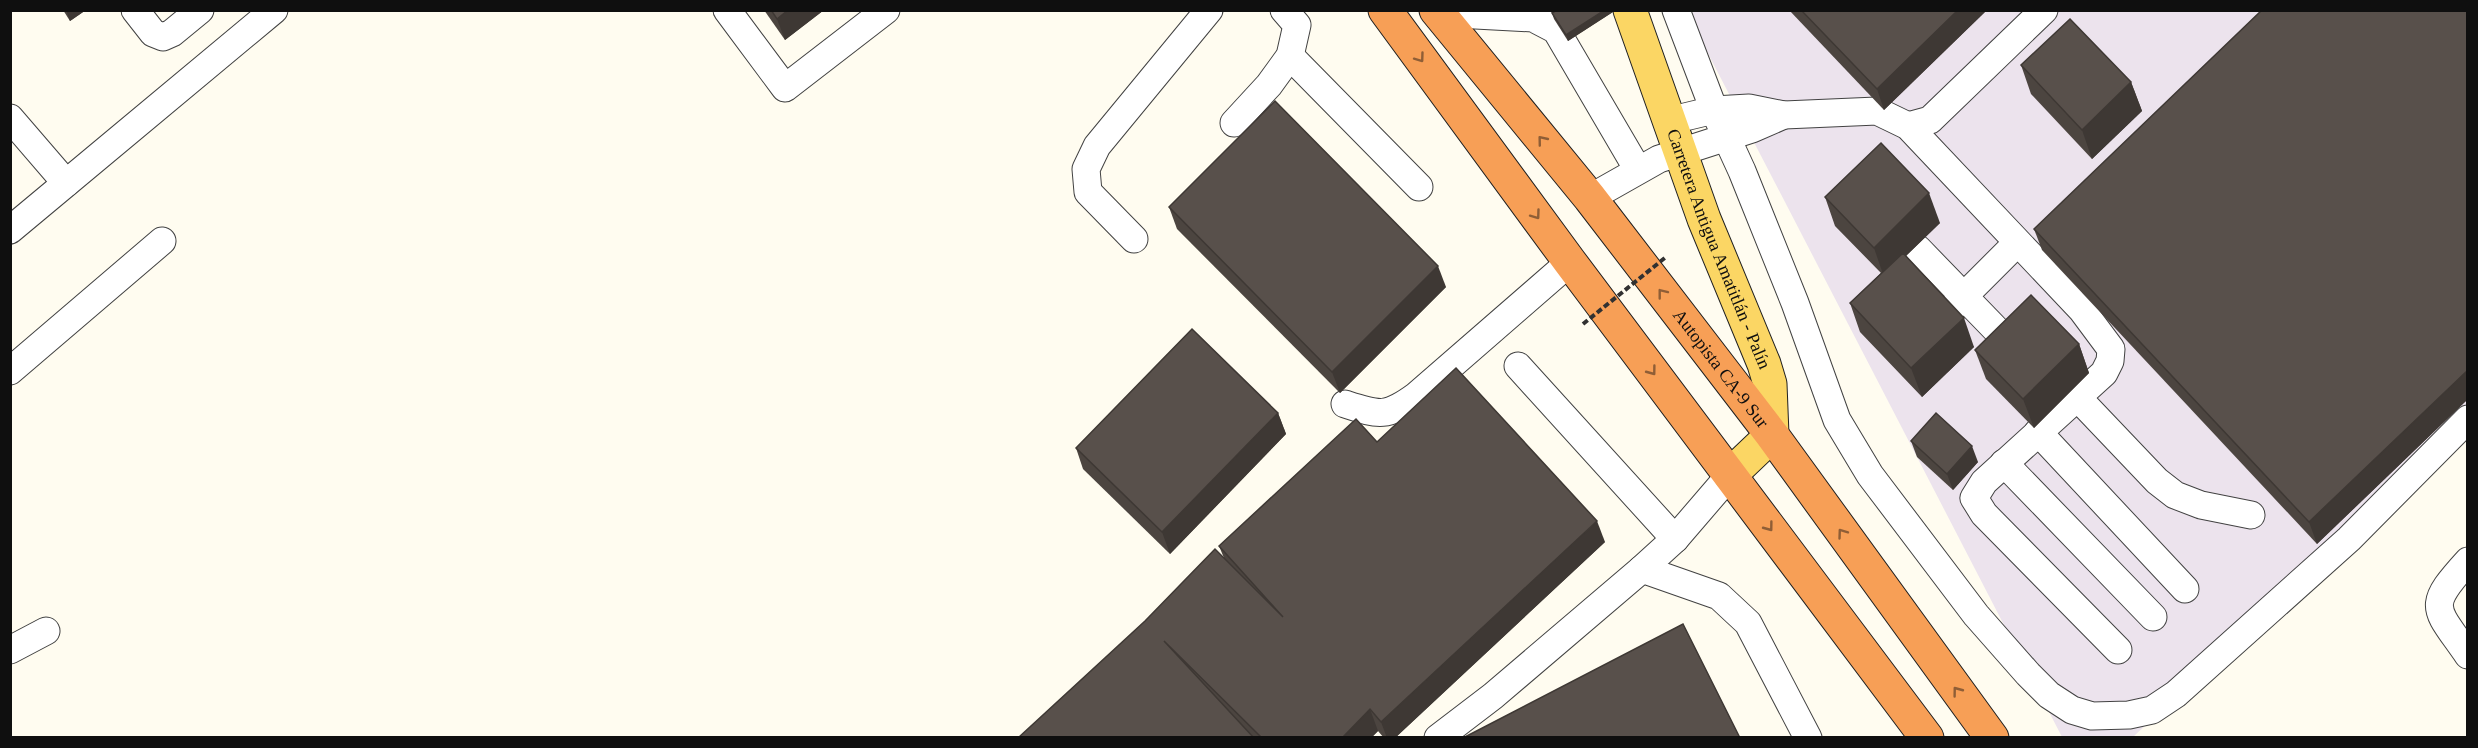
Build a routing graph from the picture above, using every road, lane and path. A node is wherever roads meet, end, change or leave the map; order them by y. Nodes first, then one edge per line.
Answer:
1 (135, 10) edge
2 (200, 10) edge
3 (274, 10) edge
4 (727, 10) edge
5 (886, 10) edge
6 (1209, 10) edge
7 (1284, 10) edge
8 (1386, 10) edge
9 (1630, 10) edge
10 (1676, 10) edge
11 (2044, 10) edge
12 (1437, 12) edge
13 (1290, 56) junction
14 (1714, 110) junction
15 (1784, 116) junction
16 (10, 118) edge
17 (1668, 121) junction
18 (1234, 123) dead end
19 (1908, 126) junction
20 (1725, 138) junction
21 (1679, 152) junction
22 (1638, 170) junction
23 (66, 183) junction
24 (1419, 187) dead end
25 (1590, 198) junction
26 (10, 230) edge
27 (1134, 239) dead end
28 (162, 241) dead end
29 (2018, 243) junction
30 (1918, 249) dead end
31 (1666, 257) dead end
32 (1570, 262) junction
33 (1957, 304) junction
34 (1583, 324) dead end
35 (2010, 344) edge
36 (1518, 366) dead end
37 (10, 371) edge
38 (2077, 397) junction
39 (1345, 404) dead end
40 (2468, 419) edge
41 (2038, 432) junction
42 (1772, 435) junction
43 (2004, 463) junction
44 (1730, 475) junction
45 (2251, 515) dead end
46 (1675, 539) junction
47 (2468, 561) edge
48 (1642, 569) junction
49 (2185, 589) dead end
50 (2152, 617) dead end
51 (46, 631) dead end
52 (10, 650) edge
53 (2118, 650) dead end
54 (2468, 655) edge
55 (1438, 738) edge
56 (1808, 738) edge
57 (1927, 738) edge
58 (1992, 738) edge

1 - 2 street
3 - 23 street
4 - 5 street
6 - 27 street
7 - 13 street
8 -> 32 highway
9 - 17 main road, Carretera Antigua Amatitlán - Palín
10 - 14 street
11 - 19 street
12 - 22 street
25 -> 12 highway, Autopista CA-9 Sur
13 - 18 street
13 - 24 street
14 - 15 street
14 - 17 street
14 - 20 street
15 - 19 street
15 - 20 street
16 - 23 street
17 - 21 main road, Carretera Antigua Amatitlán - Palín
19 - 29 street
20 - 21 street
20 - 40 street
21 - 22 street
21 - 42 main road, Carretera Antigua Amatitlán - Palín
22 - 25 street
23 - 26 street
42 -> 25 highway, Autopista CA-9 Sur
28 - 37 street
29 - 33 street
29 - 38 street
30 - 33 street
31 - 34 path, bridge
32 - 39 street
32 -> 44 highway
33 - 35 street
36 - 46 street
38 - 41 street
38 - 45 street
41 - 43 street
41 - 49 street
42 - 44 main road
58 -> 42 highway, Autopista CA-9 Sur
43 - 50 street
43 - 53 street
44 - 46 street
44 -> 57 highway
46 - 48 street
47 - 54 street
48 - 55 street
48 - 56 street
51 - 52 street

